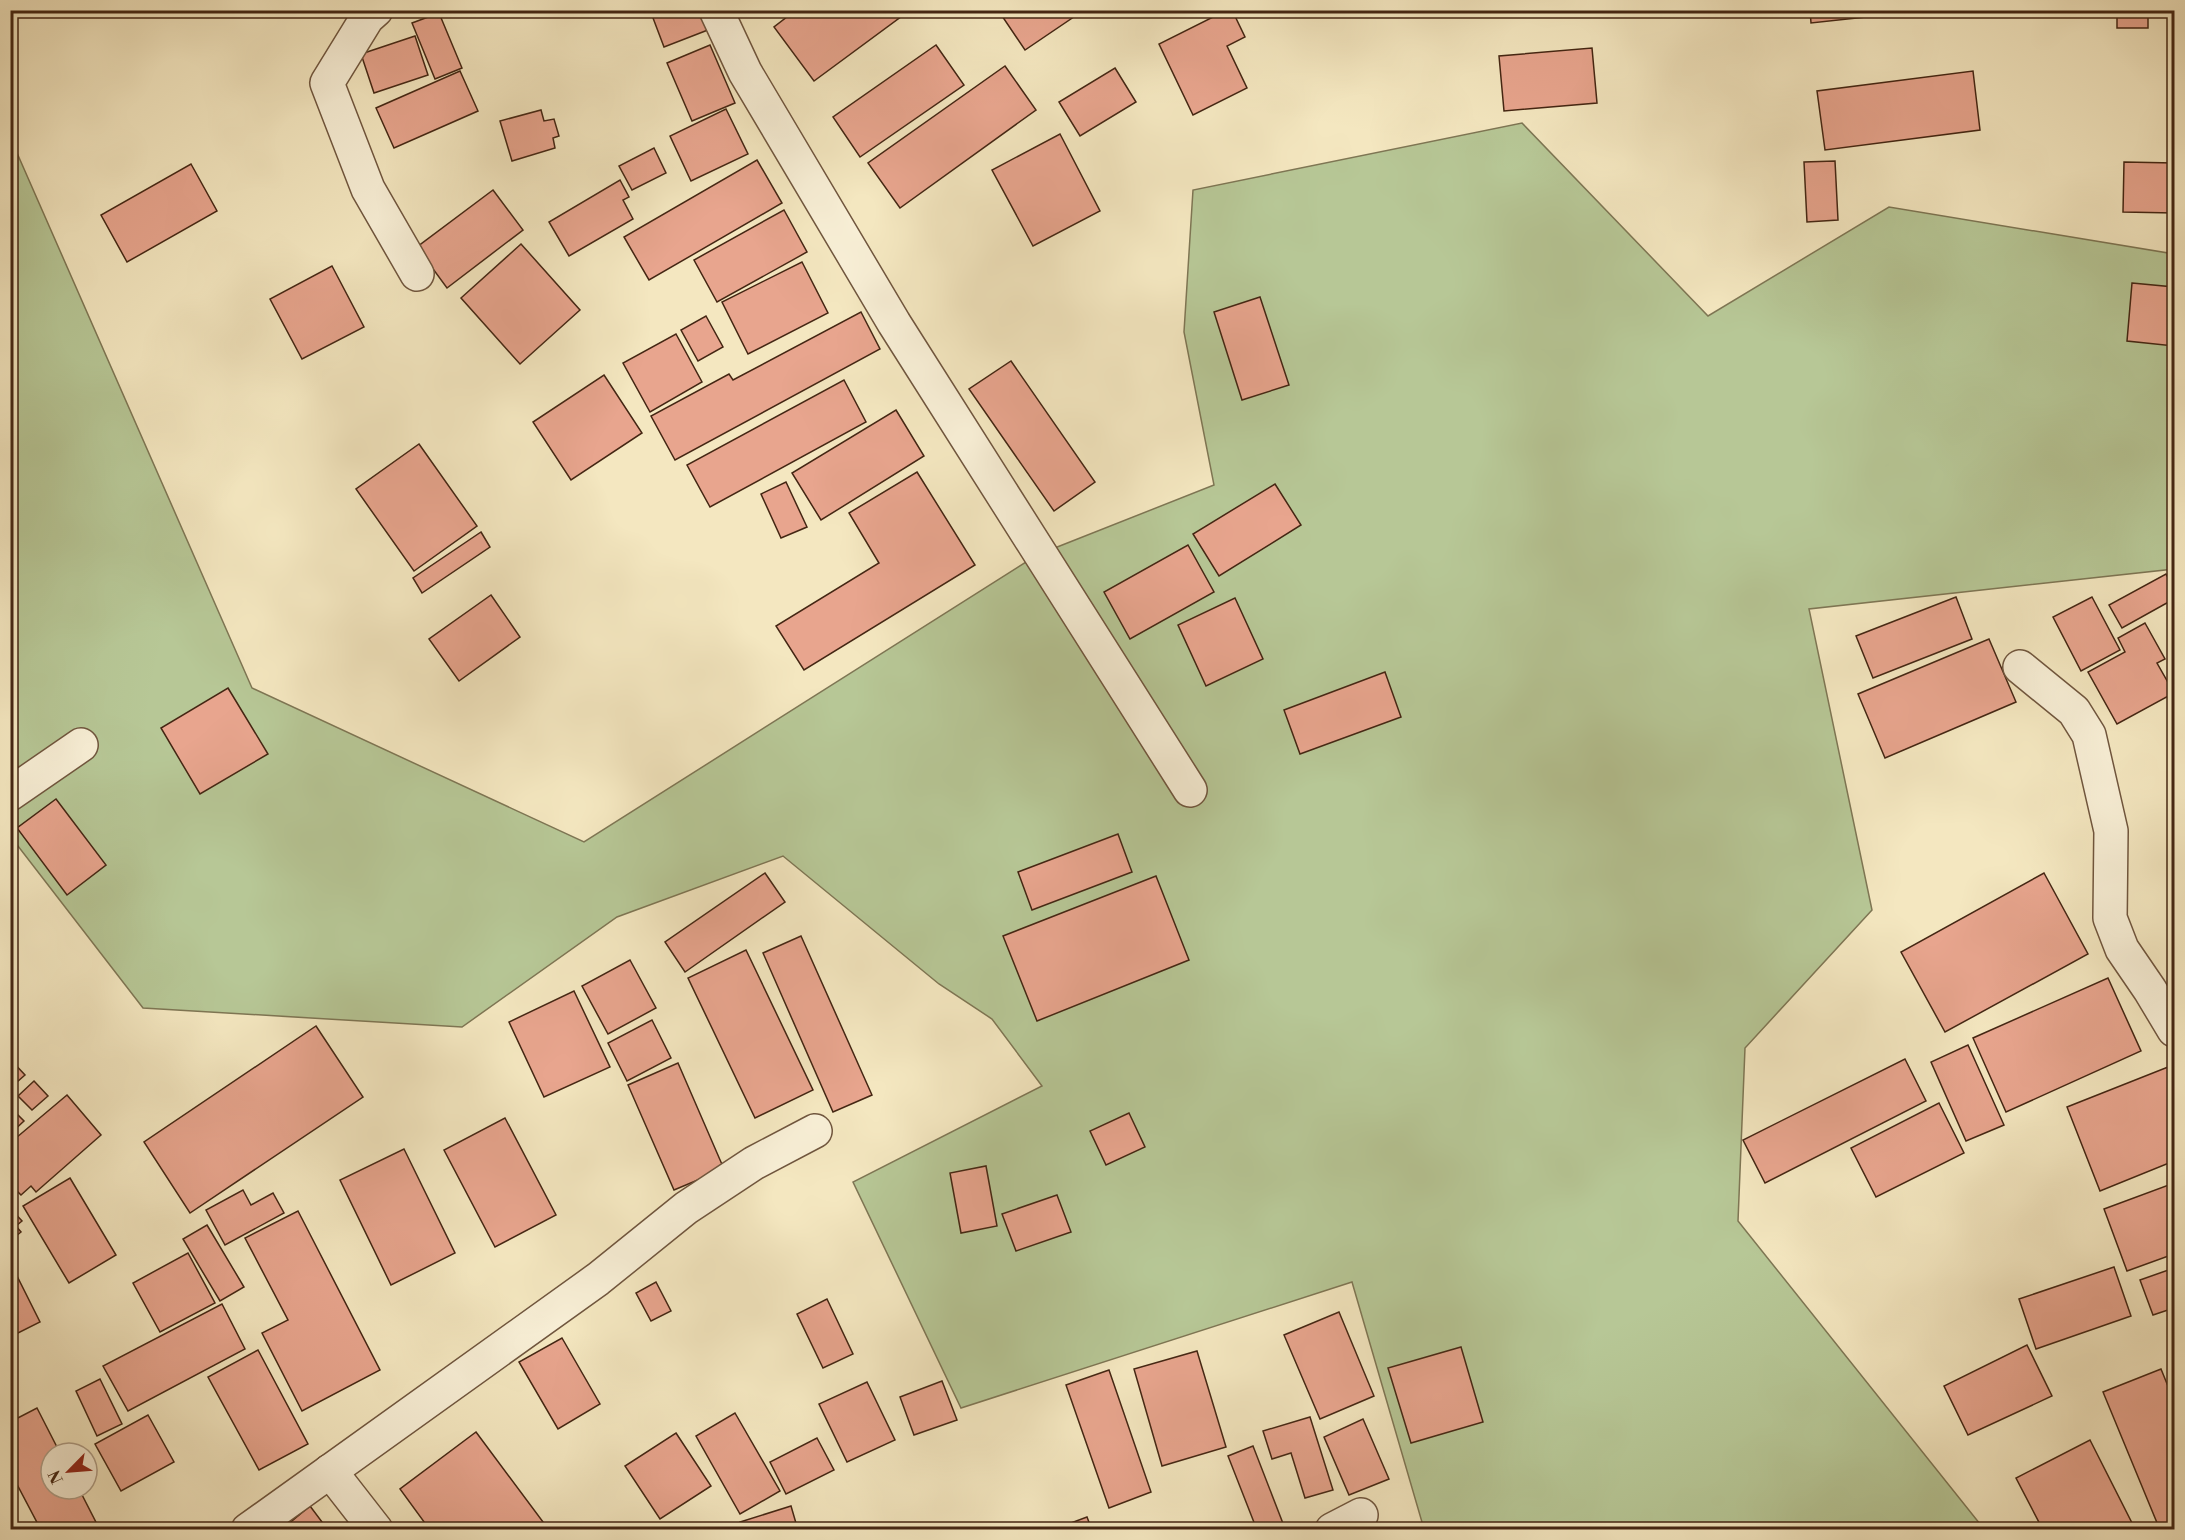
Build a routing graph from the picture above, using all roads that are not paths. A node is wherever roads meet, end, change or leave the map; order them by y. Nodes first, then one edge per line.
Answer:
1 (376, 10) edge
2 (716, 10) edge
3 (417, 274) dead end
4 (2020, 667) dead end
5 (81, 745) dead end
6 (1190, 790) dead end
7 (10, 794) edge
8 (2175, 1030) edge
9 (815, 1131) dead end
10 (330, 1471) junction
11 (1361, 1515) dead end
12 (248, 1530) edge
13 (376, 1530) edge
14 (1332, 1530) edge

1 - 3 street
2 - 6 street
4 - 8 street
5 - 7 street
9 - 10 street
10 - 12 street
10 - 13 street
11 - 14 street

